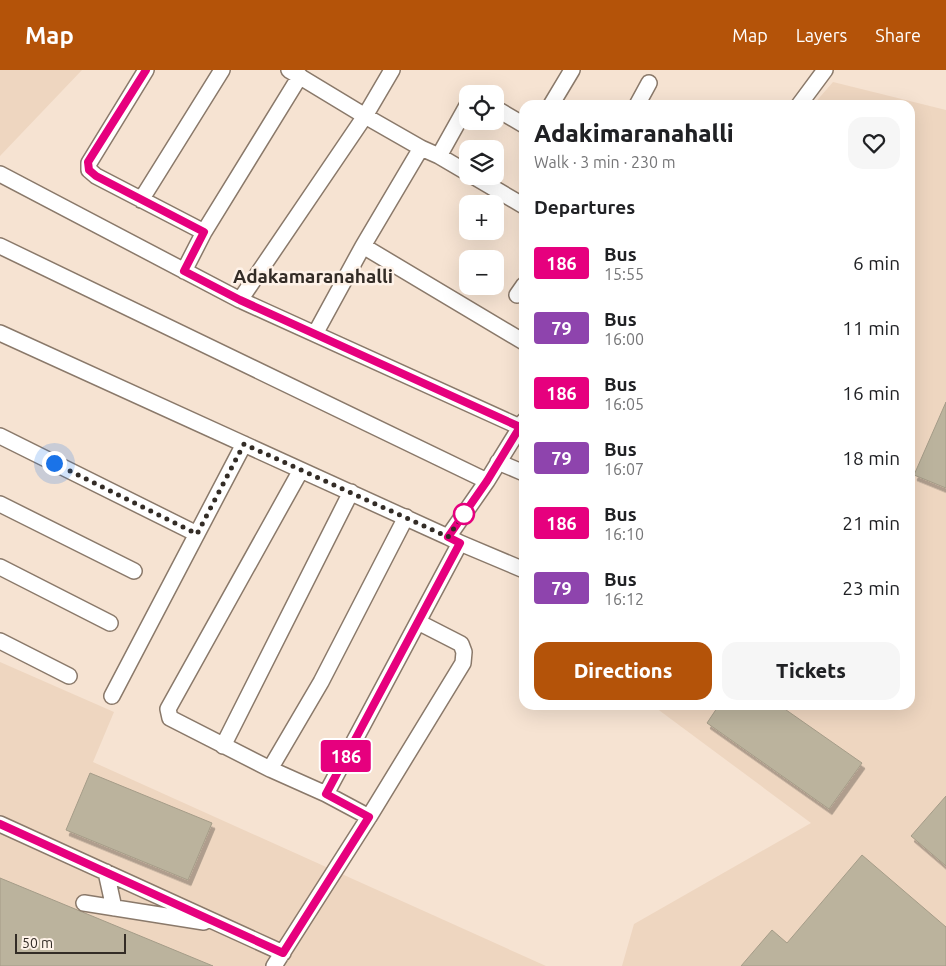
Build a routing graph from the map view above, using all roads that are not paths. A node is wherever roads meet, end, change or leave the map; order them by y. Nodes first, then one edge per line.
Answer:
1 (146, 70) edge
2 (222, 70) edge
3 (392, 70) edge
4 (572, 70) edge
5 (824, 70) edge
6 (294, 73) edge
7 (649, 83) dead end
8 (554, 100) edge
9 (640, 100) edge
10 (803, 100) edge
11 (504, 113) edge
12 (365, 116) junction
13 (459, 120) edge
14 (519, 122) edge
15 (421, 148) junction
16 (439, 156) junction
17 (459, 168) edge
18 (0, 174) edge
19 (488, 185) edge
20 (141, 200) junction
21 (519, 203) edge
22 (204, 232) junction
23 (0, 246) edge
24 (362, 246) junction
25 (184, 271) junction
26 (240, 300) junction
27 (0, 333) edge
28 (316, 334) junction
29 (519, 339) edge
30 (519, 423) edge
31 (519, 429) edge
32 (0, 436) edge
33 (244, 444) junction
34 (498, 462) junction
35 (301, 470) junction
36 (519, 471) edge
37 (487, 481) junction
38 (351, 492) junction
39 (0, 504) edge
40 (406, 518) junction
41 (197, 534) junction
42 (454, 540) junction
43 (0, 568) edge
44 (519, 568) edge
45 (134, 571) dead end
46 (418, 622) junction
47 (110, 623) dead end
48 (0, 641) edge
49 (69, 676) dead end
50 (112, 696) dead end
51 (223, 746) junction
52 (270, 769) junction
53 (326, 794) junction
54 (369, 817) junction
55 (0, 824) edge
56 (106, 872) junction
57 (84, 904) dead end
58 (114, 908) junction
59 (222, 925) junction
60 (283, 953) junction
61 (274, 966) edge

1 - 20 street
2 - 20 street
3 - 12 street
4 - 8 street
5 - 10 street
6 - 12 street
6 - 22 street
7 - 9 street
11 - 14 street
12 - 15 street
12 - 26 street
13 - 16 street
15 - 16 street
15 - 24 street
16 - 17 street
18 - 25 street
19 - 21 street
20 - 22 street
22 - 25 street
23 - 37 street
24 - 28 street
24 - 29 street
25 - 26 street
26 - 28 street
27 - 33 street
28 - 30 street
31 - 34 street
32 - 41 street
33 - 35 street
33 - 41 street
34 - 36 street
34 - 37 street
35 - 38 street
35 - 51 street
37 - 42 street
38 - 40 street
38 - 51 street
39 - 45 street
40 - 42 street
40 - 52 street
41 - 50 street
42 - 44 street
42 - 46 street
43 - 47 street
46 - 53 street
46 - 54 street
48 - 49 street
51 - 52 street
52 - 53 street
53 - 54 street
54 - 60 street
55 - 56 street
56 - 58 street
56 - 59 street
57 - 58 street
58 - 59 street
59 - 60 street
60 - 61 street

